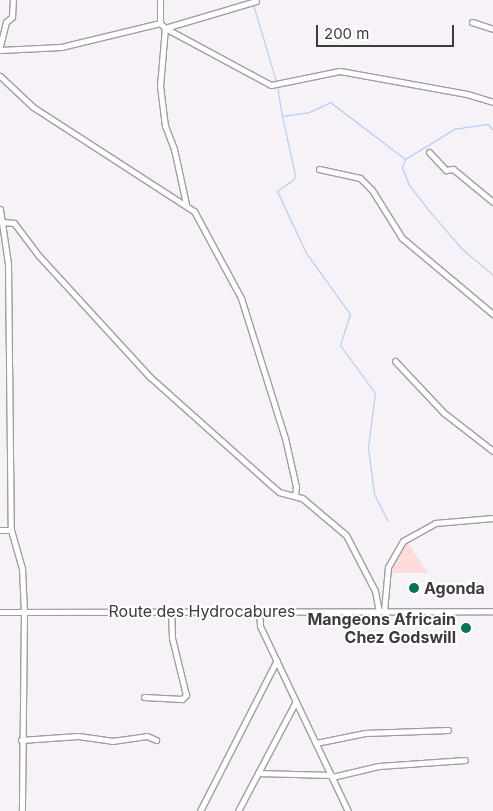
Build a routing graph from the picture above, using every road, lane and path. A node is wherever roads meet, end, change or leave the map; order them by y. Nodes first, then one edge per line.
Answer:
1 (13, 0) edge
2 (160, 0) edge
3 (253, 2) edge
4 (472, 22) dead end
5 (160, 23) junction
6 (165, 28) junction
7 (493, 30) edge
8 (0, 46) edge
9 (0, 50) edge
10 (0, 76) edge
11 (493, 102) edge
12 (429, 152) dead end
13 (319, 169) dead end
14 (493, 202) edge
15 (186, 204) junction
16 (0, 209) edge
17 (3, 222) junction
18 (493, 314) edge
19 (395, 361) dead end
20 (493, 451) edge
21 (295, 495) junction
22 (493, 518) edge
23 (0, 530) edge
24 (11, 530) junction
25 (170, 611) junction
26 (259, 611) junction
27 (381, 611) junction
28 (493, 611) edge
29 (0, 612) edge
30 (24, 612) junction
31 (277, 660) junction
32 (144, 697) dead end
33 (296, 701) junction
34 (448, 730) dead end
35 (21, 740) junction
36 (156, 740) dead end
37 (316, 743) junction
38 (465, 760) dead end
39 (258, 772) junction
40 (332, 776) junction
41 (22, 811) edge
42 (200, 811) edge
43 (238, 811) edge
44 (348, 811) edge

1 - 8 street
2 - 5 street
3 - 6 street
4 - 7 street
5 - 6 street
5 - 9 street
6 - 11 street
6 - 15 street
10 - 15 street
12 - 14 street
13 - 18 street
15 - 21 street
16 - 17 street
17 - 21 street
17 - 24 street
19 - 20 street
21 - 27 street
22 - 27 street
23 - 24 street
24 - 30 street
25 - 26 street, Route des Hydrocabures
25 - 30 street, Route des Hydrocabures
25 - 32 street
26 - 27 street, Route des Hydrocabures
26 - 31 street
27 - 28 street, Route des Hydrocabures
29 - 30 street, Route des Hydrocabures
30 - 35 street
31 - 33 street
31 - 42 street
33 - 37 street
33 - 39 street
34 - 37 street
35 - 36 street
35 - 41 street
37 - 40 street
38 - 40 street
39 - 40 street
39 - 43 street
40 - 44 street

